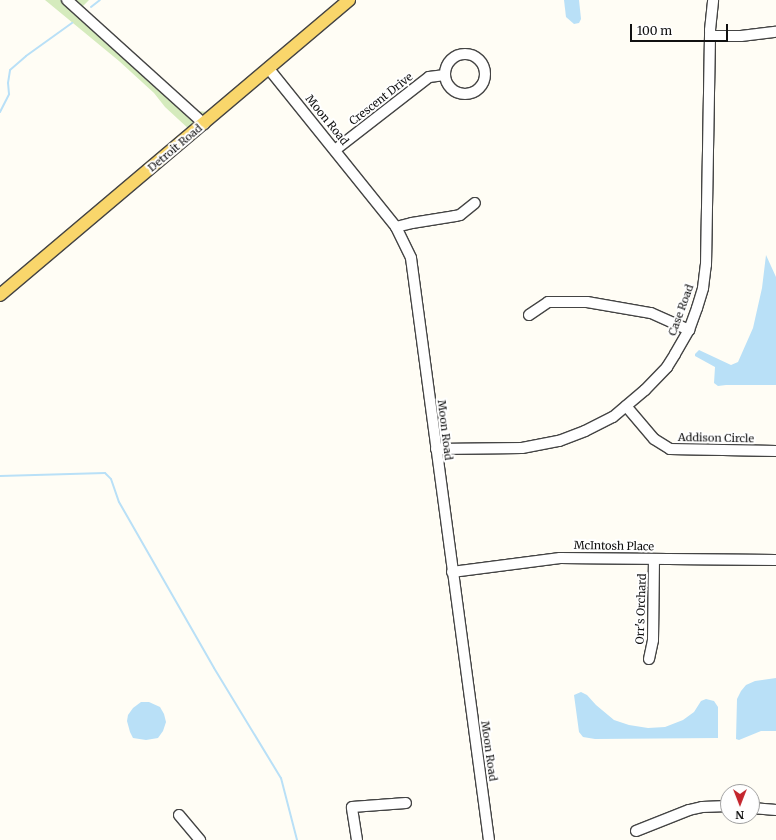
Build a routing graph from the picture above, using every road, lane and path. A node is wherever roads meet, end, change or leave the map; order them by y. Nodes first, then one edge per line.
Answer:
1 (67, 0) edge
2 (348, 0) edge
3 (713, 0) edge
4 (776, 32) edge
5 (710, 36) junction
6 (269, 69) junction
7 (445, 75) junction
8 (204, 124) junction
9 (335, 150) junction
10 (475, 203) dead end
11 (396, 228) junction
12 (0, 295) edge
13 (529, 314) dead end
14 (689, 330) junction
15 (626, 406) junction
16 (436, 449) junction
17 (776, 451) edge
18 (654, 559) junction
19 (776, 560) edge
20 (452, 572) junction
21 (649, 659) dead end
22 (406, 803) dead end
23 (720, 806) edge
24 (760, 809) edge
25 (776, 810) edge
26 (179, 815) dead end
27 (636, 831) dead end
28 (200, 840) edge
29 (357, 840) edge
30 (489, 840) edge

1 - 8 street
2 - 6 main road, Detroit Road
3 - 5 street, Case Road
4 - 5 street
5 - 14 street, Case Road
6 - 8 main road, Detroit Road
6 - 9 street, Moon Road
7 - 7 street
7 - 9 street, Crescent Drive
8 - 12 main road, Detroit Road
9 - 11 street, Moon Road
10 - 11 street
11 - 16 street, Moon Road
13 - 14 street
14 - 15 street, Case Road
15 - 16 street, Case Road
15 - 17 street, Addison Circle
16 - 20 street, Moon Road
18 - 19 street, McIntosh Place
18 - 20 street, McIntosh Place
18 - 21 street, Orr's Orchard
20 - 30 street, Moon Road
22 - 29 street
23 - 27 street
24 - 25 street
26 - 28 street

